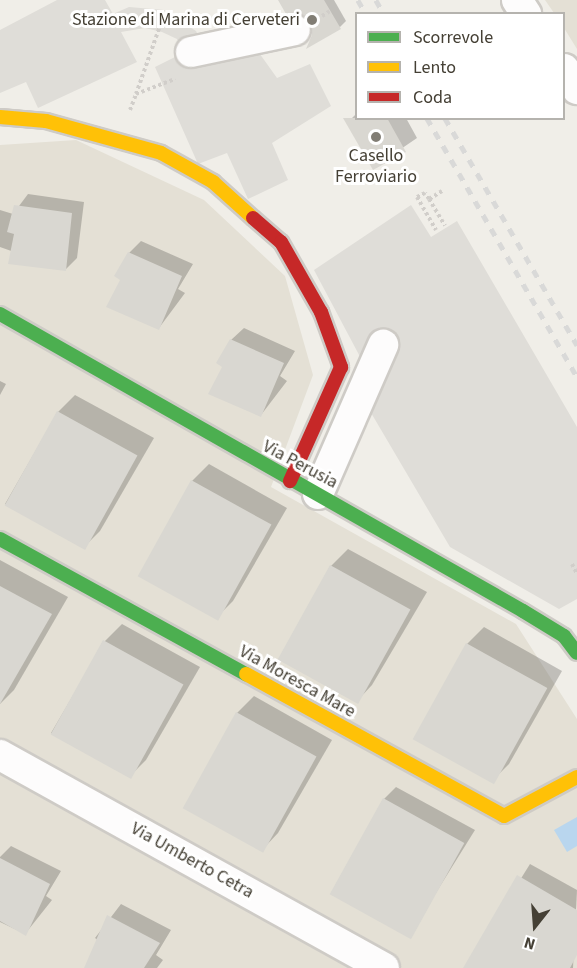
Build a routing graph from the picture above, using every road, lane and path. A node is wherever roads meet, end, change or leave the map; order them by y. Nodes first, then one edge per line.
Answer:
1 (162, 20) dead end
2 (295, 30) dead end
3 (185, 64) joint
4 (565, 70) edge
5 (577, 88) edge
6 (136, 94) junction
7 (0, 117) edge
8 (119, 137) junction
9 (442, 191) dead end
10 (429, 199) junction
11 (445, 226) dead end
12 (436, 230) dead end
13 (0, 314) edge
14 (383, 345) dead end
15 (290, 482) junction
16 (318, 494) junction
17 (0, 539) edge
18 (572, 564) dead end
19 (577, 574) edge
20 (577, 653) edge
21 (0, 755) edge
22 (577, 777) edge
23 (384, 968) edge

1 - 6 path
2 - 3 street
3 - 6 path
4 - 5 street
6 - 8 path
7 - 8 street
8 - 15 street
9 - 10 path
10 - 11 path
10 - 12 path
13 - 15 street, Via Perusia
14 - 16 street
15 - 16 street, Via Perusia
16 - 20 street, Via Perusia
17 - 22 street, Via Moresca Mare
18 - 19 path
21 - 23 street, Via Umberto Cetra

